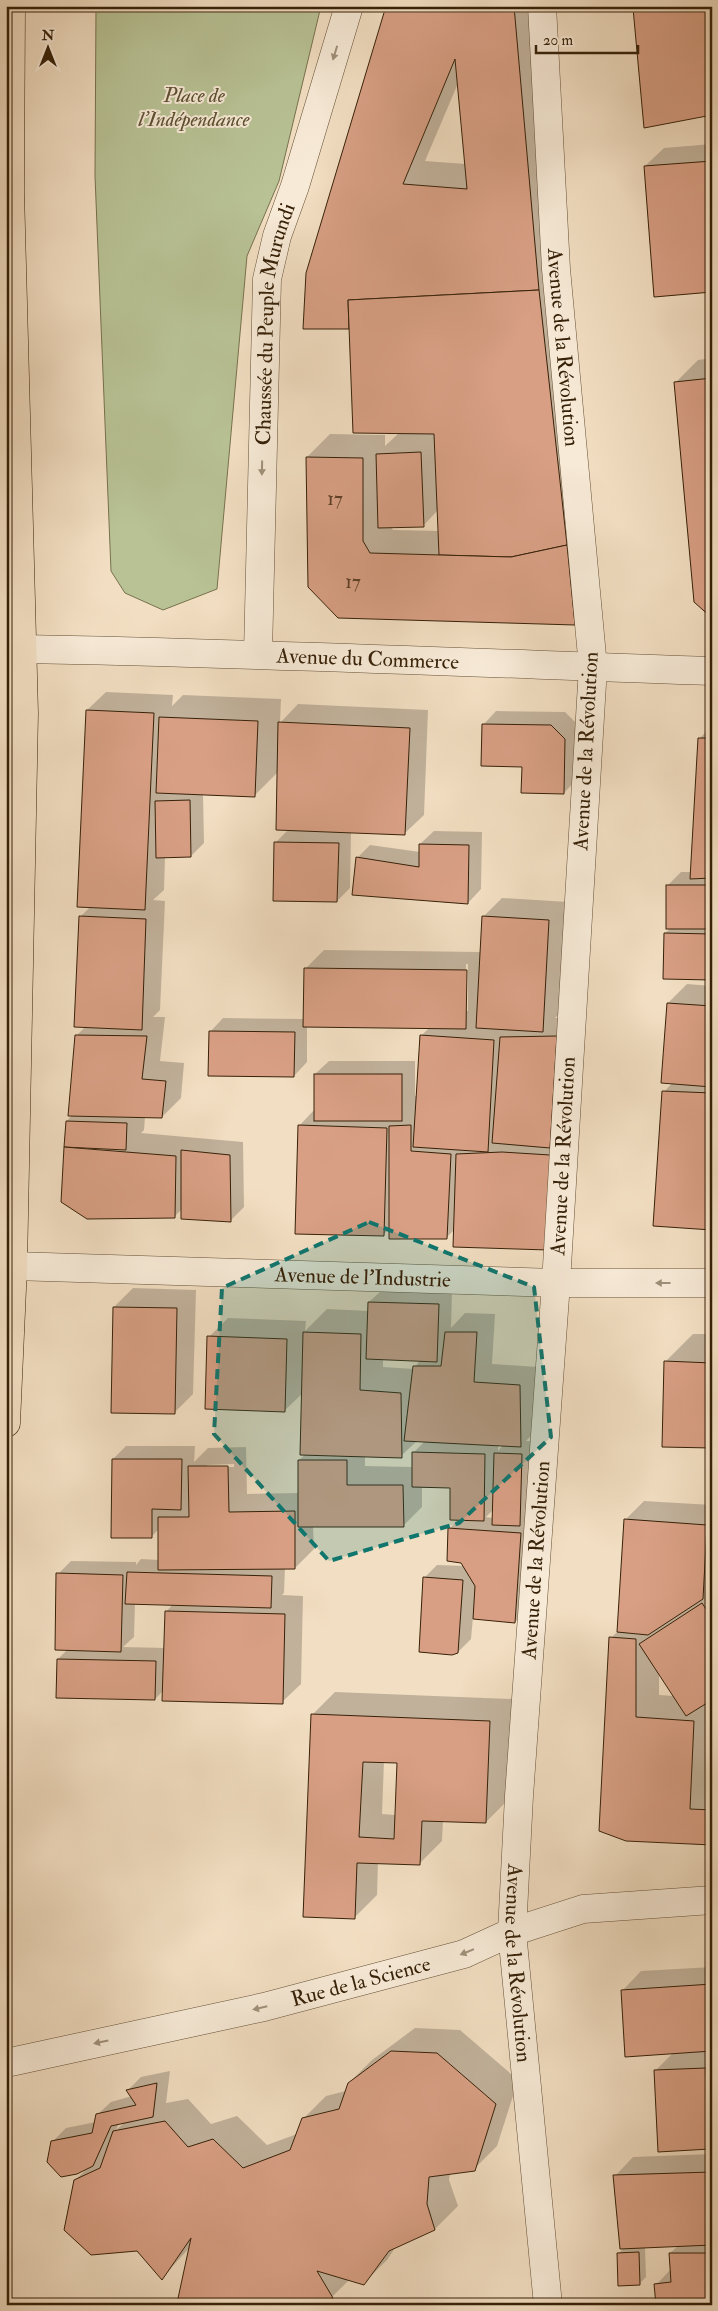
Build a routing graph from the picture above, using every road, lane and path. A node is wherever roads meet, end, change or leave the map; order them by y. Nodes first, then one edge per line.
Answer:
1 (11, 6) edge
2 (349, 6) edge
3 (542, 6) edge
4 (23, 649) junction
5 (258, 653) junction
6 (593, 667) junction
7 (712, 671) edge
8 (13, 1266) junction
9 (556, 1283) junction
10 (712, 1283) edge
11 (6, 1423) edge
12 (712, 1900) edge
13 (512, 1932) junction
14 (6, 2062) edge
15 (548, 2305) edge

1 - 4 highway
2 -> 5 street, Chaussée du Peuple Murundi
3 - 6 street, Avenue de la Révolution
4 - 5 street, Avenue du Commerce
4 - 8 highway
5 - 6 street, Avenue du Commerce
6 - 7 street, Avenue du Commerce
6 - 9 street, Avenue de la Révolution
8 - 9 street, Avenue de l'Industrie
8 - 11 highway
10 -> 9 street, Avenue de l'Industrie
9 - 13 street, Avenue de la Révolution
12 - 13 street, Rue de la Science
13 -> 14 street, Rue de la Science
13 - 15 street, Avenue de la Révolution

